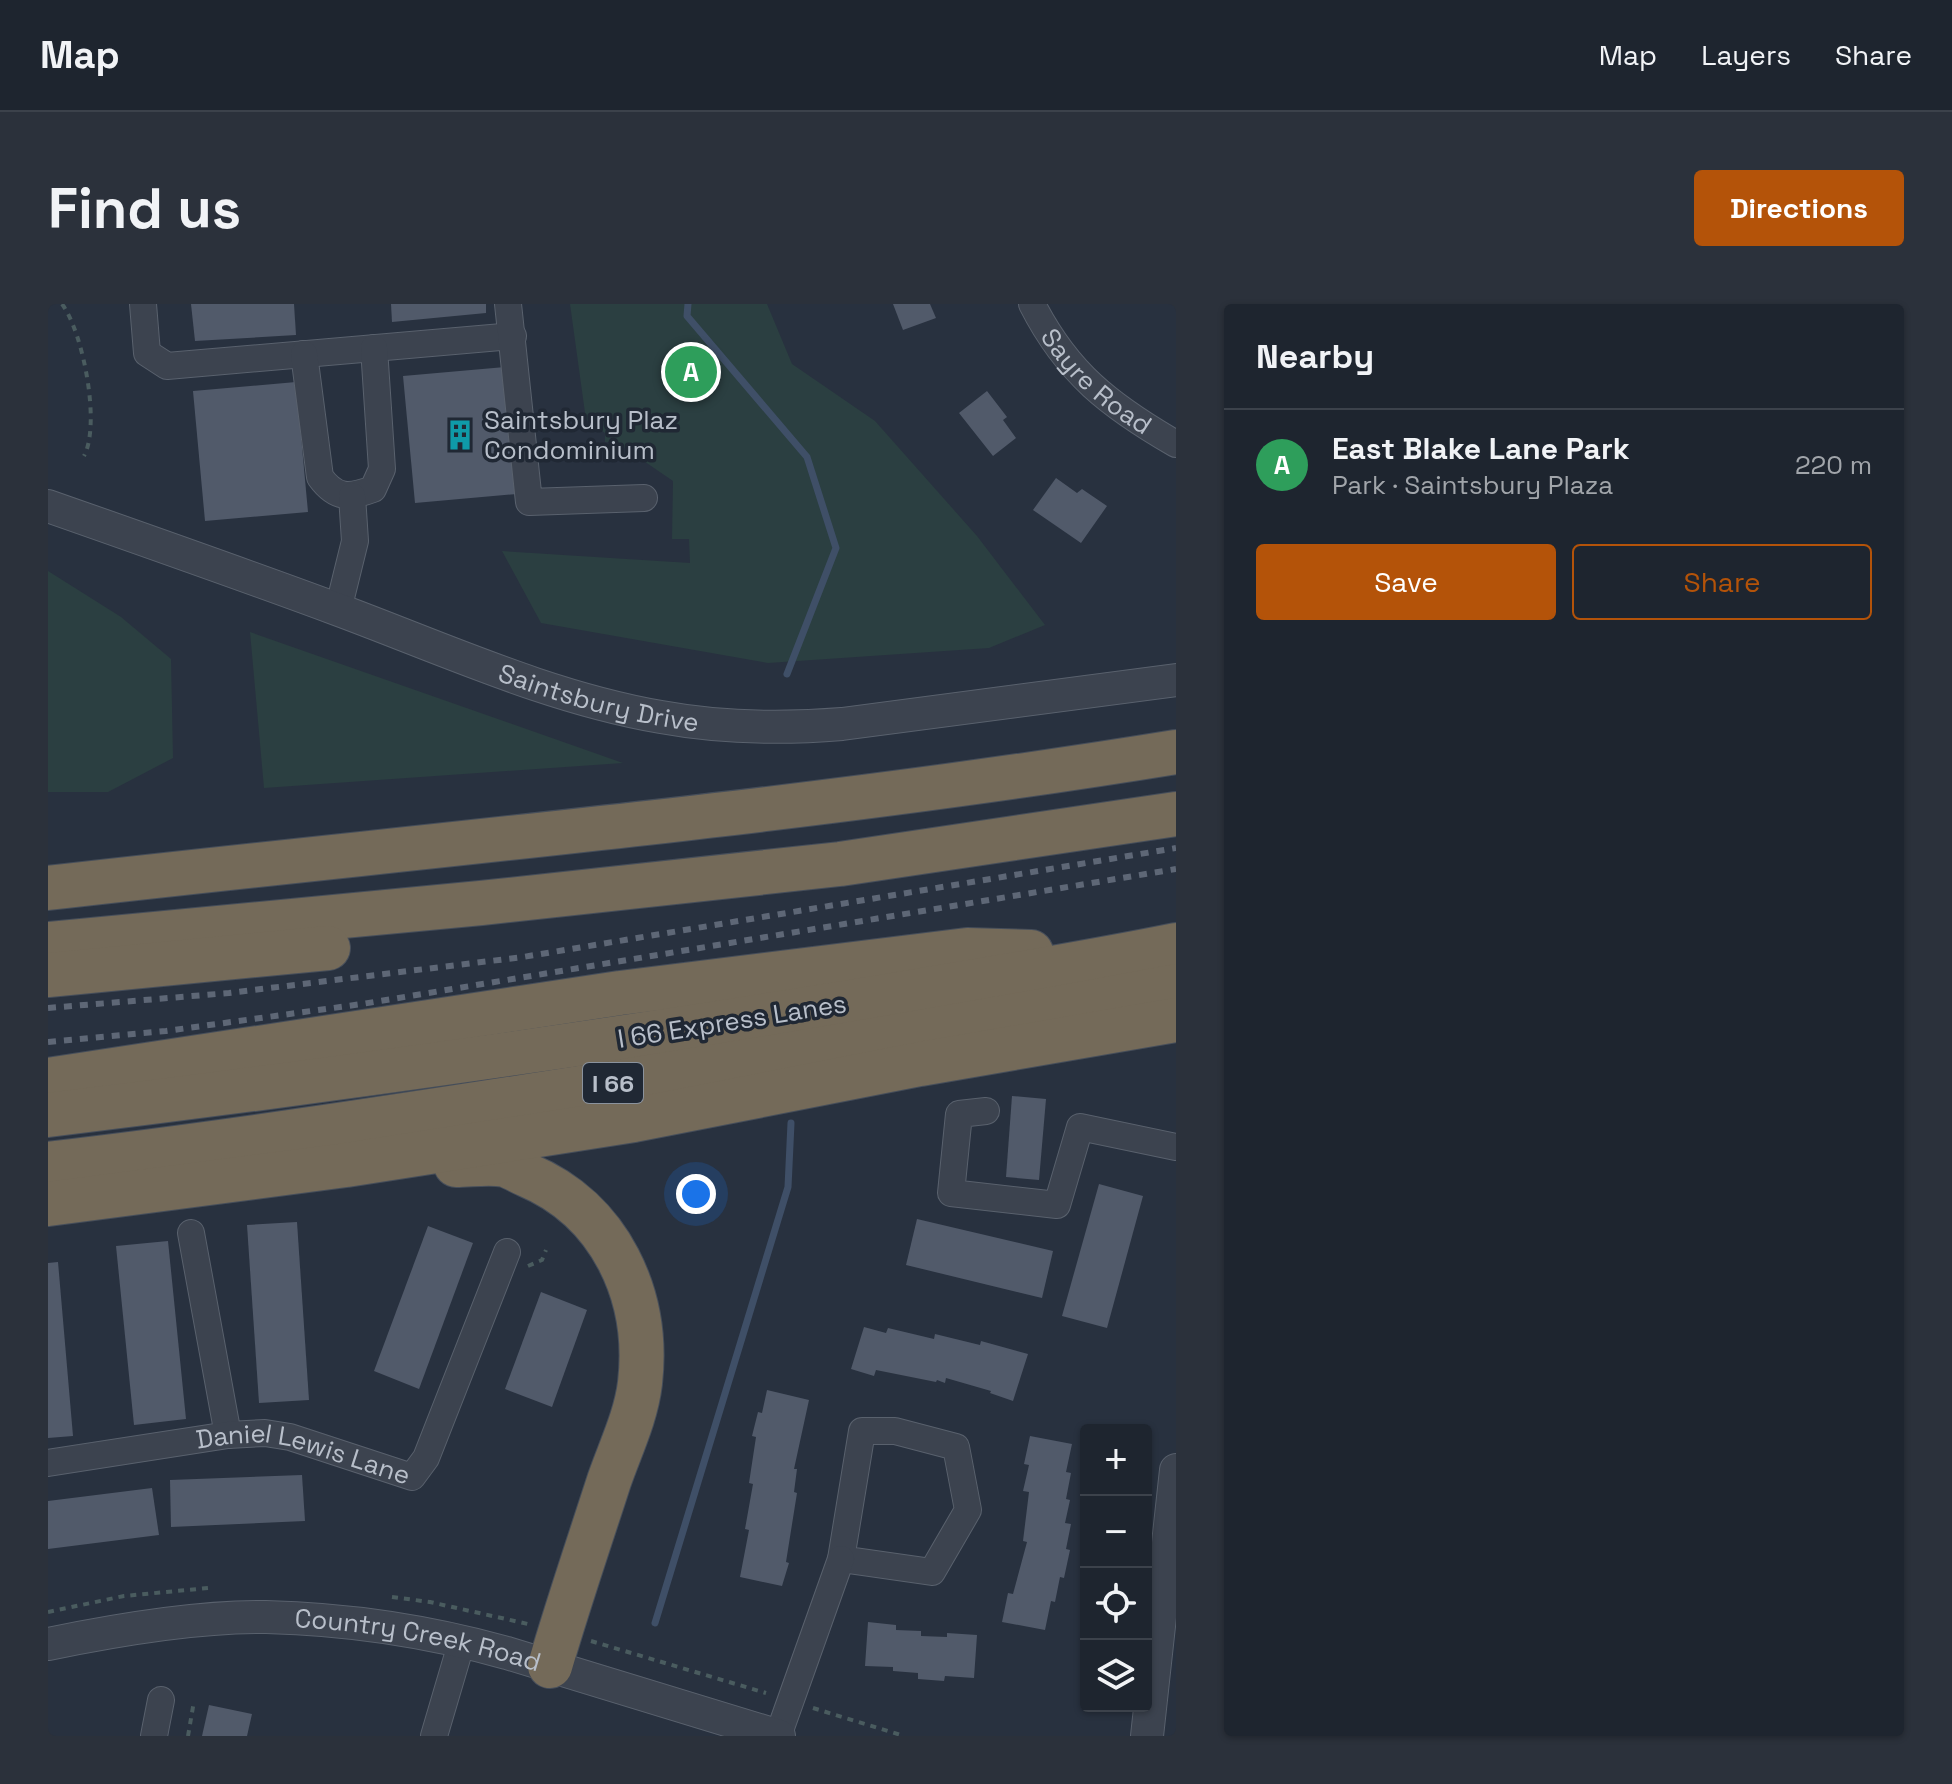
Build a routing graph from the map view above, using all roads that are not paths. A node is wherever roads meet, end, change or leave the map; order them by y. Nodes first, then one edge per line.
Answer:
1 (143, 304) edge
2 (508, 304) edge
3 (1032, 304) edge
4 (513, 336) junction
5 (374, 348) junction
6 (304, 354) junction
7 (1176, 444) edge
8 (352, 496) junction
9 (644, 498) dead end
10 (48, 506) edge
11 (338, 610) junction
12 (1176, 680) edge
13 (1176, 752) edge
14 (1176, 814) edge
15 (840, 864) junction
16 (48, 888) edge
17 (48, 944) edge
18 (1176, 945) edge
19 (48, 975) edge
20 (1176, 986) edge
21 (1176, 1020) edge
22 (51, 1092) edge
23 (986, 1111) dead end
24 (1176, 1147) edge
25 (48, 1164) edge
26 (346, 1165) junction
27 (48, 1204) edge
28 (191, 1233) dead end
29 (507, 1252) dead end
30 (228, 1435) junction
31 (48, 1463) edge
32 (1176, 1470) edge
33 (841, 1559) junction
34 (462, 1641) junction
35 (48, 1644) edge
36 (550, 1666) junction
37 (161, 1700) dead end
38 (154, 1736) edge
39 (434, 1736) edge
40 (778, 1736) edge
41 (1147, 1736) edge

1 - 6 street
2 - 4 street
3 - 7 street, Sayre Road
4 - 5 street
4 - 9 street
5 - 6 street
5 - 8 street
6 - 8 street
8 - 11 street
10 - 11 street, Saintsbury Drive
11 - 12 street, Saintsbury Drive
13 - 16 highway
14 - 15 highway
15 - 17 highway
15 - 19 highway
18 - 22 highway, I 66 Express Lanes
20 - 25 highway, I 66
21 - 26 highway
23 - 24 street
26 - 27 highway
26 - 36 highway
28 - 30 street
29 - 30 street, Daniel Lewis Lane
30 - 31 street, Daniel Lewis Lane
32 - 41 street
33 - 33 street
33 - 40 street
34 - 35 street, Country Creek Road
34 - 36 street, Country Creek Road
34 - 39 street
36 - 40 street, Country Creek Road
37 - 38 street

